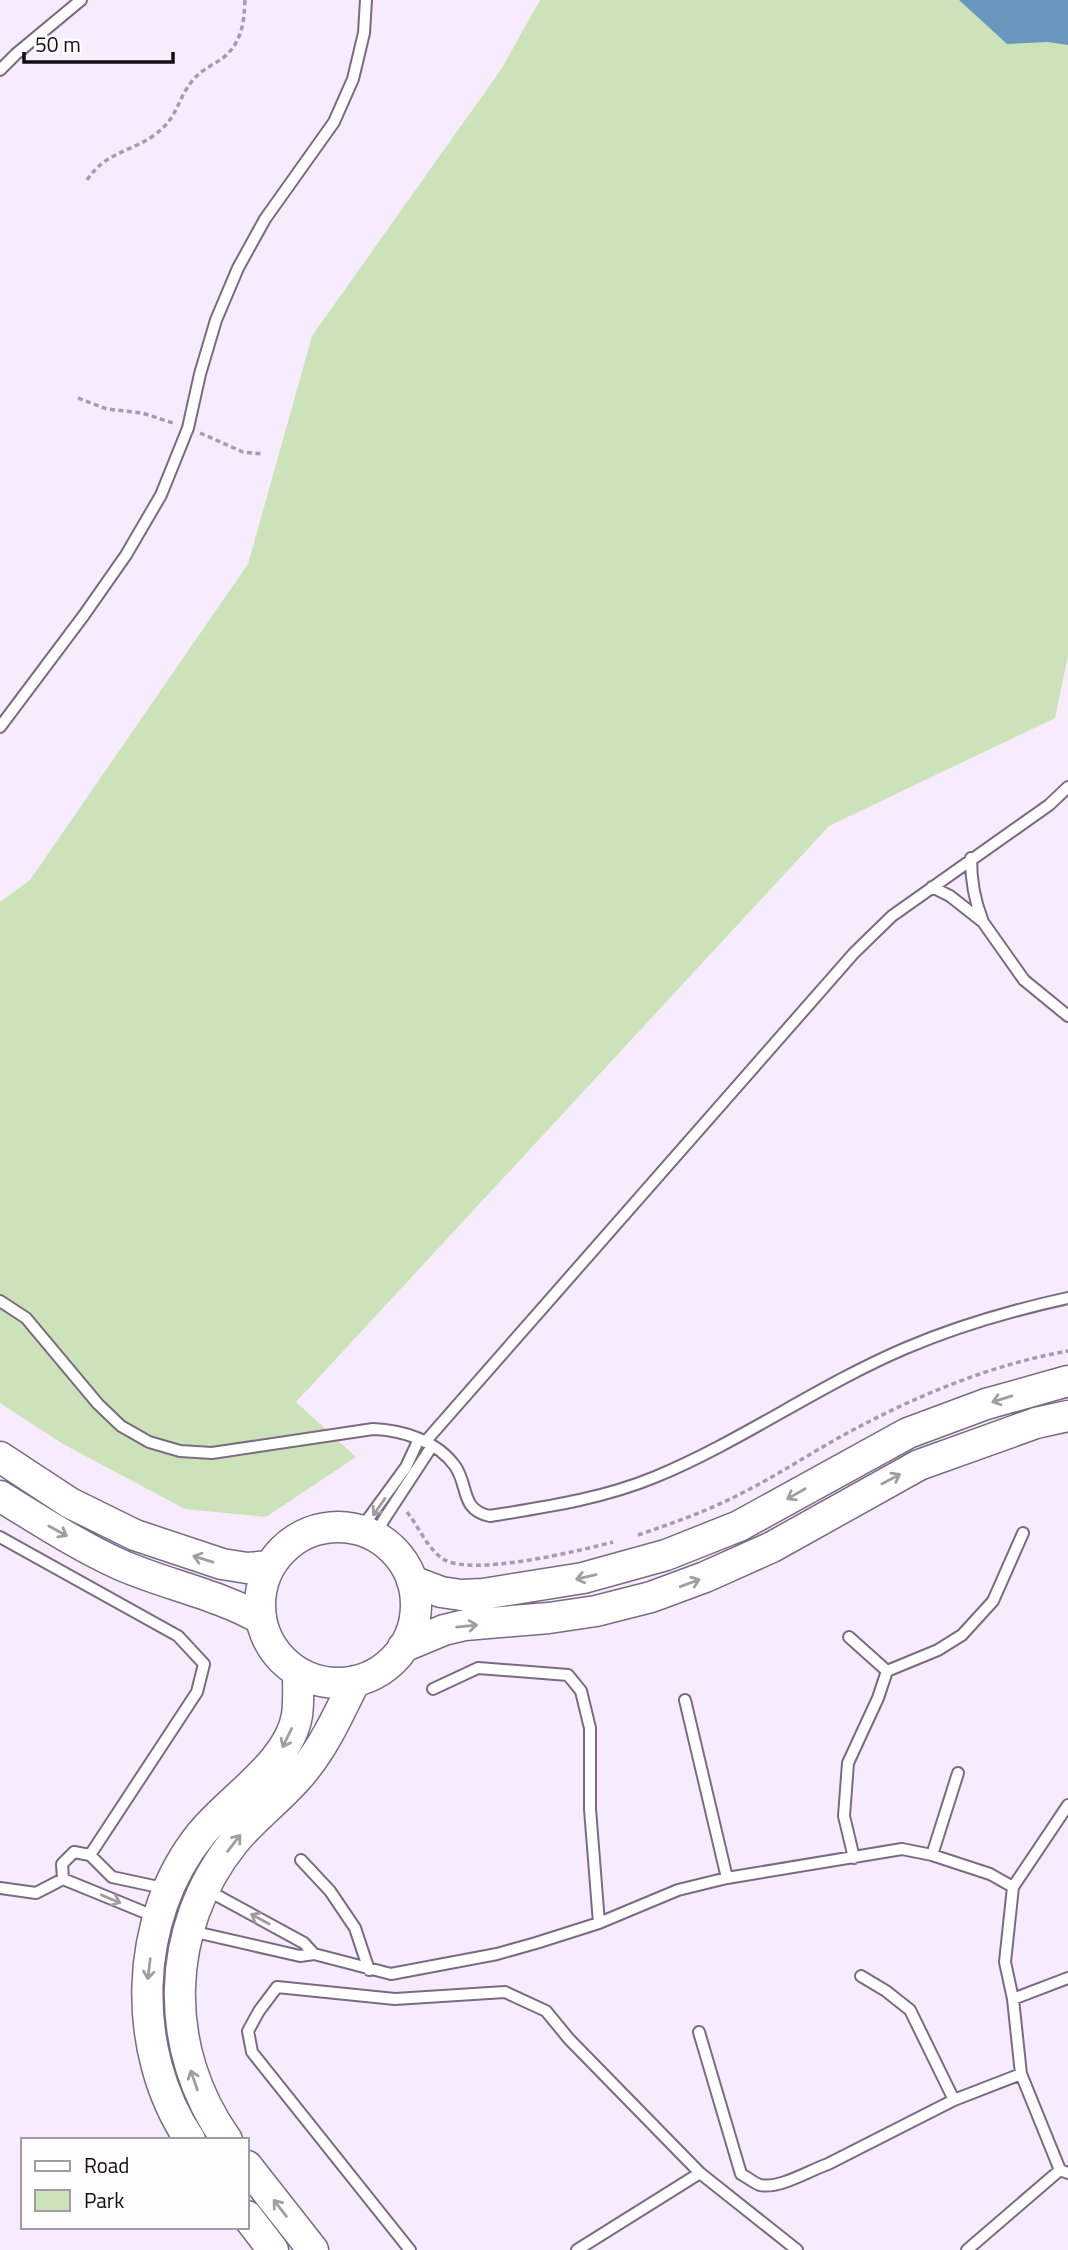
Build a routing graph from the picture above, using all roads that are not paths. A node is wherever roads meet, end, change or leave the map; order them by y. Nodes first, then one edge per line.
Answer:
1 (81, 0) edge
2 (366, 0) edge
3 (0, 70) edge
4 (0, 727) edge
5 (1068, 787) edge
6 (971, 859) junction
7 (932, 887) junction
8 (983, 922) junction
9 (1068, 1016) edge
10 (1068, 1298) edge
11 (0, 1301) edge
12 (1068, 1381) edge
13 (1068, 1416) edge
14 (425, 1443) junction
15 (0, 1457) edge
16 (0, 1496) edge
17 (369, 1533) junction
18 (1024, 1533) dead end
19 (0, 1536) edge
20 (270, 1566) junction
21 (412, 1581) junction
22 (261, 1619) junction
23 (849, 1637) dead end
24 (403, 1647) junction
25 (887, 1671) junction
26 (298, 1672) junction
27 (355, 1681) junction
28 (433, 1689) dead end
29 (685, 1700) dead end
30 (958, 1773) dead end
31 (1068, 1805) edge
32 (90, 1855) junction
33 (932, 1855) junction
34 (854, 1858) junction
35 (301, 1860) dead end
36 (727, 1878) junction
37 (63, 1879) junction
38 (1013, 1887) junction
39 (0, 1888) edge
40 (164, 1904) junction
41 (195, 1911) junction
42 (598, 1923) junction
43 (314, 1954) junction
44 (369, 1970) junction
45 (861, 1976) dead end
46 (1068, 1978) edge
47 (1013, 1999) junction
48 (699, 2032) dead end
49 (1021, 2074) junction
50 (954, 2100) junction
51 (189, 2138) edge
52 (226, 2138) edge
53 (248, 2167) edge
54 (1064, 2171) edge
55 (700, 2173) junction
56 (248, 2217) edge
57 (273, 2250) edge
58 (313, 2250) edge
59 (410, 2250) edge
60 (577, 2250) edge
61 (797, 2250) edge
62 (967, 2250) edge

1 - 3 lane
2 - 4 lane
5 - 6 lane
6 - 7 lane
6 - 8 lane
7 - 8 lane
7 - 14 lane
8 - 9 lane
10 - 14 lane
11 - 14 lane
12 -> 21 street
24 -> 13 street
14 - 17 lane
14 -> 17 lane
20 -> 15 street
16 -> 22 street
17 - 20 street
17 - 21 street
18 - 25 lane
19 - 32 lane
20 - 22 street
21 - 24 street
22 - 26 street
23 - 25 lane
24 - 27 street
25 - 34 lane
26 - 27 street
26 -> 40 street
41 -> 27 street
28 - 42 lane
29 - 36 lane
30 - 33 lane
31 - 38 lane
32 - 37 lane
32 - 40 lane
33 - 34 lane
33 - 38 lane
34 - 36 lane
35 - 44 lane
36 - 42 lane
37 - 39 lane
37 -> 40 lane
38 - 47 lane
40 - 41 street
40 -> 51 street
41 - 43 lane
43 -> 41 lane
52 -> 41 street
42 - 44 lane
43 - 44 lane
45 - 50 lane
46 - 47 lane
47 - 49 lane
48 - 50 lane
49 - 50 lane
49 - 54 lane
58 -> 53 street
54 - 62 lane
55 - 59 lane
55 - 60 lane
55 - 61 lane
56 - 57 street

